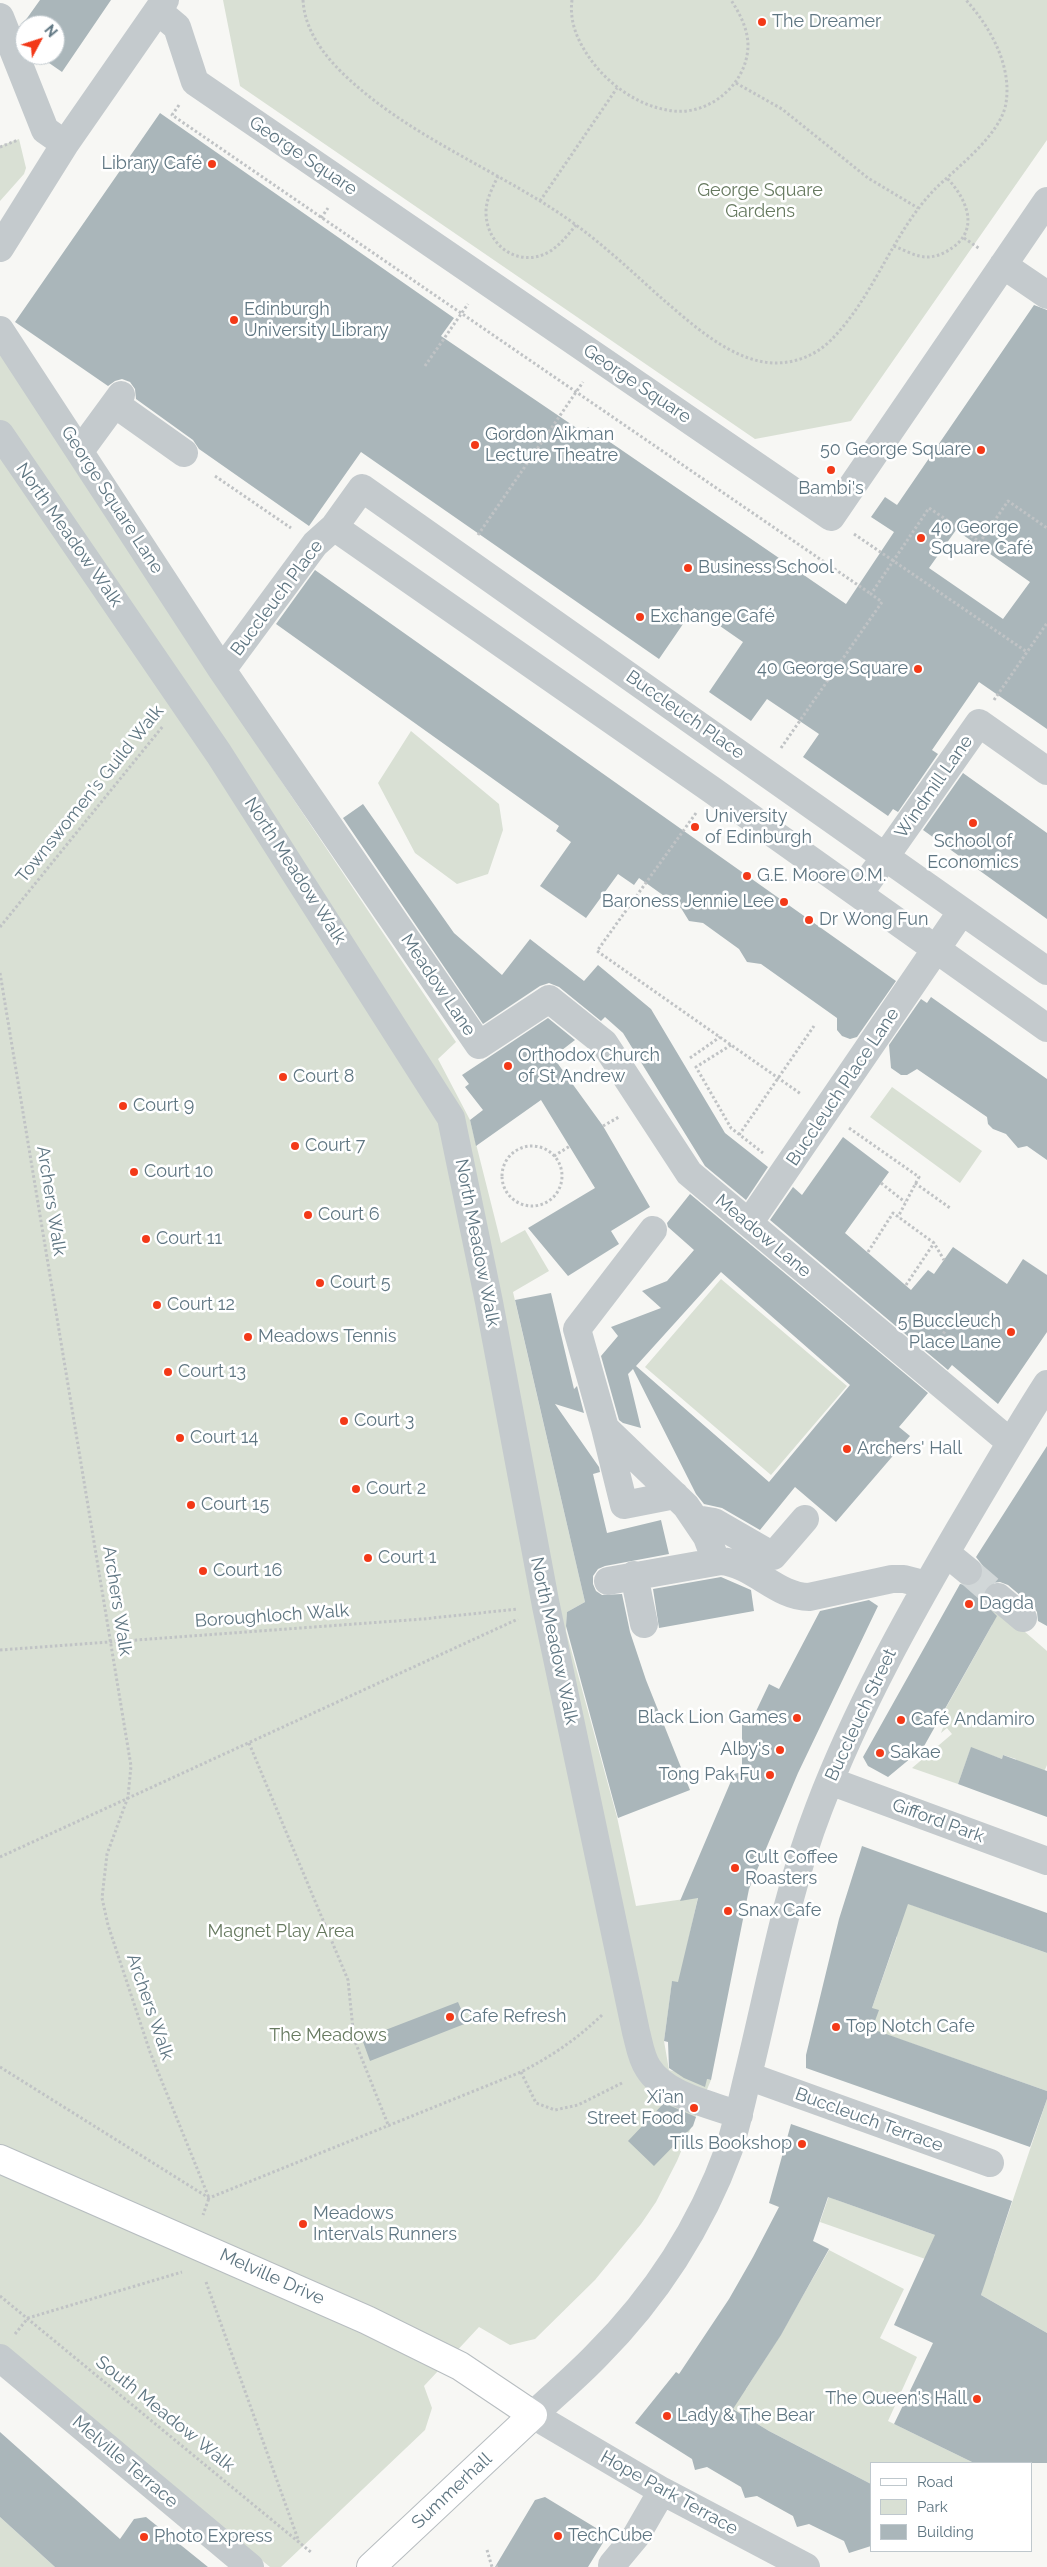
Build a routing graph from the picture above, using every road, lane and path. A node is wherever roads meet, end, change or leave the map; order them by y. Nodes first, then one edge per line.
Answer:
1 (303, 0) edge
2 (572, 0) edge
3 (732, 0) edge
4 (966, 0) edge
5 (161, 5) edge
6 (0, 17) edge
7 (736, 83) junction
8 (617, 88) junction
9 (172, 115) dead end
10 (65, 144) junction
11 (498, 176) junction
12 (946, 178) junction
13 (540, 201) junction
14 (1047, 201) edge
15 (918, 208) junction
16 (8, 215) edge
17 (576, 225) junction
18 (894, 246) junction
19 (0, 248) edge
20 (1003, 265) junction
21 (484, 280) junction
22 (1047, 294) edge
23 (461, 313) junction
24 (0, 330) edge
25 (425, 366) dead end
26 (576, 392) junction
27 (0, 434) edge
28 (80, 451) junction
29 (184, 453) dead end
30 (215, 476) dead end
31 (334, 527) junction
32 (1047, 528) edge
33 (295, 530) dead end
34 (879, 551) dead end
35 (462, 558) junction
36 (893, 561) junction
37 (871, 594) junction
38 (1047, 623) edge
39 (1027, 652) junction
40 (222, 670) junction
41 (1010, 676) dead end
42 (184, 701) junction
43 (784, 744) dead end
44 (1047, 772) edge
45 (712, 790) junction
46 (885, 857) junction
47 (859, 894) junction
48 (962, 911) junction
49 (0, 928) edge
50 (937, 950) junction
51 (1047, 971) edge
52 (0, 973) edge
53 (814, 1026) dead end
54 (1047, 1028) edge
55 (720, 1037) junction
56 (731, 1045) junction
57 (690, 1058) dead end
58 (778, 1078) junction
59 (826, 1111) junction
60 (739, 1135) junction
61 (570, 1146) dead end
62 (764, 1154) dead end
63 (554, 1156) junction
64 (915, 1183) junction
65 (881, 1184) dead end
66 (905, 1202) junction
67 (950, 1208) dead end
68 (898, 1216) junction
69 (749, 1223) junction
70 (653, 1230) dead end
71 (934, 1243) junction
72 (868, 1252) dead end
73 (944, 1260) dead end
74 (906, 1285) dead end
75 (1047, 1384) edge
76 (605, 1428) junction
77 (1010, 1442) junction
78 (675, 1495) junction
79 (696, 1519) junction
80 (805, 1519) dead end
81 (946, 1553) junction
82 (716, 1561) junction
83 (968, 1571) tunnel mouth
84 (634, 1575) junction
85 (608, 1581) dead end
86 (927, 1585) junction
87 (998, 1597) tunnel mouth
88 (546, 1606) junction
89 (1023, 1618) dead end
90 (644, 1624) dead end
91 (110, 1641) junction
92 (0, 1650) edge
93 (249, 1743) junction
94 (830, 1781) junction
95 (128, 1797) junction
96 (0, 1857) edge
97 (1047, 1861) edge
98 (627, 1989) junction
99 (0, 2067) edge
100 (647, 2067) junction
101 (521, 2072) junction
102 (748, 2076) junction
103 (739, 2114) junction
104 (389, 2127) junction
105 (0, 2159) edge
106 (990, 2163) dead end
107 (209, 2198) junction
108 (203, 2215) dead end
109 (192, 2269) dead end
110 (204, 2276) dead end
111 (0, 2296) edge
112 (28, 2318) junction
113 (0, 2358) edge
114 (533, 2415) junction
115 (662, 2490) junction
116 (299, 2542) junction
117 (487, 2550) dead end
118 (312, 2553) dead end
119 (612, 2565) dead end
120 (250, 2567) edge
121 (371, 2567) edge
122 (492, 2567) edge
123 (806, 2567) edge

1 - 11 path
2 - 8 path
3 - 7 path
4 - 12 path
5 - 10 street, George Square
5 - 21 street, George Square
6 - 10 street
7 - 8 path
7 - 15 path
8 - 13 path
9 - 23 path
10 - 16 street
11 - 13 path
11 - 17 path
12 - 15 path
12 - 18 path
13 - 17 path
14 - 20 street, George Square
15 - 18 path
16 - 19 street
17 - 18 path
20 - 21 street, George Square
20 - 22 street
21 - 23 path
23 - 25 path
23 - 26 path
24 - 28 street, George Square Lane
26 - 35 path
26 - 37 path
27 - 42 street, North Meadow Walk
28 - 29 street
28 - 40 street, George Square Lane
30 - 33 path
31 - 35 street, Buccleuch Place
31 - 40 street, Buccleuch Place
31 - 45 street, Buccleuch Place
32 - 36 path
34 - 36 path
35 - 46 street, Buccleuch Place
36 - 37 path
36 - 39 path
37 - 43 path
38 - 39 path
39 - 41 path
40 - 69 street, Meadow Lane
42 - 49 path, Townswomen's Guild Walk
42 - 88 street, North Meadow Walk
44 - 46 street, Windmill Lane
45 - 47 street, Buccleuch Place
45 - 55 path
46 - 47 street, Windmill Lane
46 - 48 street, Buccleuch Place
47 - 50 street, Buccleuch Place
48 - 50 street, Buccleuch Place Lane
48 - 51 street, Buccleuch Place
50 - 54 street, Buccleuch Place
50 - 59 street, Buccleuch Place Lane
52 - 91 path, Archers Walk
53 - 58 path
55 - 56 path
55 - 57 path
56 - 58 path
56 - 60 path
58 - 59 path
58 - 60 path
59 - 64 path
59 - 69 street, Buccleuch Place Lane
60 - 62 path
61 - 63 path
63 - 63 path
64 - 66 path
64 - 67 path
65 - 66 path
66 - 68 path
68 - 71 path
68 - 72 path
69 - 77 street, Meadow Lane
70 - 76 street
71 - 73 path
71 - 74 path
75 - 77 street, Buccleuch Street
76 - 78 street
76 - 78 street
77 - 81 street, Buccleuch Street
78 - 79 street
79 - 80 street
79 - 82 street
81 - 83 street
81 - 86 street, Buccleuch Street
82 - 84 street
82 - 86 street
84 - 85 street
84 - 90 street
86 - 94 street, Buccleuch Street
87 - 89 street
88 - 91 path, Boroughloch Walk
88 - 93 path
88 - 98 street, North Meadow Walk
91 - 92 path, Boroughloch Walk
91 - 95 path, Archers Walk
93 - 95 path
93 - 104 path
94 - 97 street, Gifford Park
94 - 102 street, Buccleuch Street
95 - 96 path
95 - 107 path, Archers Walk
98 - 100 street, North Meadow Walk
98 - 101 path
99 - 107 path
100 - 101 path
100 - 103 street, North Meadow Walk
101 - 104 path
102 - 103 street, Buccleuch Street
102 - 106 street, Buccleuch Terrace
103 - 114 street, Buccleuch Street
104 - 107 path
105 - 114 main road, Melville Drive
107 - 108 path
109 - 112 path
110 - 116 path
111 - 112 path, South Meadow Walk
112 - 116 path, South Meadow Walk
113 - 120 street, Melville Terrace
114 - 115 street, Hope Park Terrace
114 - 121 main road, Summerhall
115 - 119 street
115 - 123 street, Hope Park Terrace
116 - 118 path, South Meadow Walk
117 - 122 path

